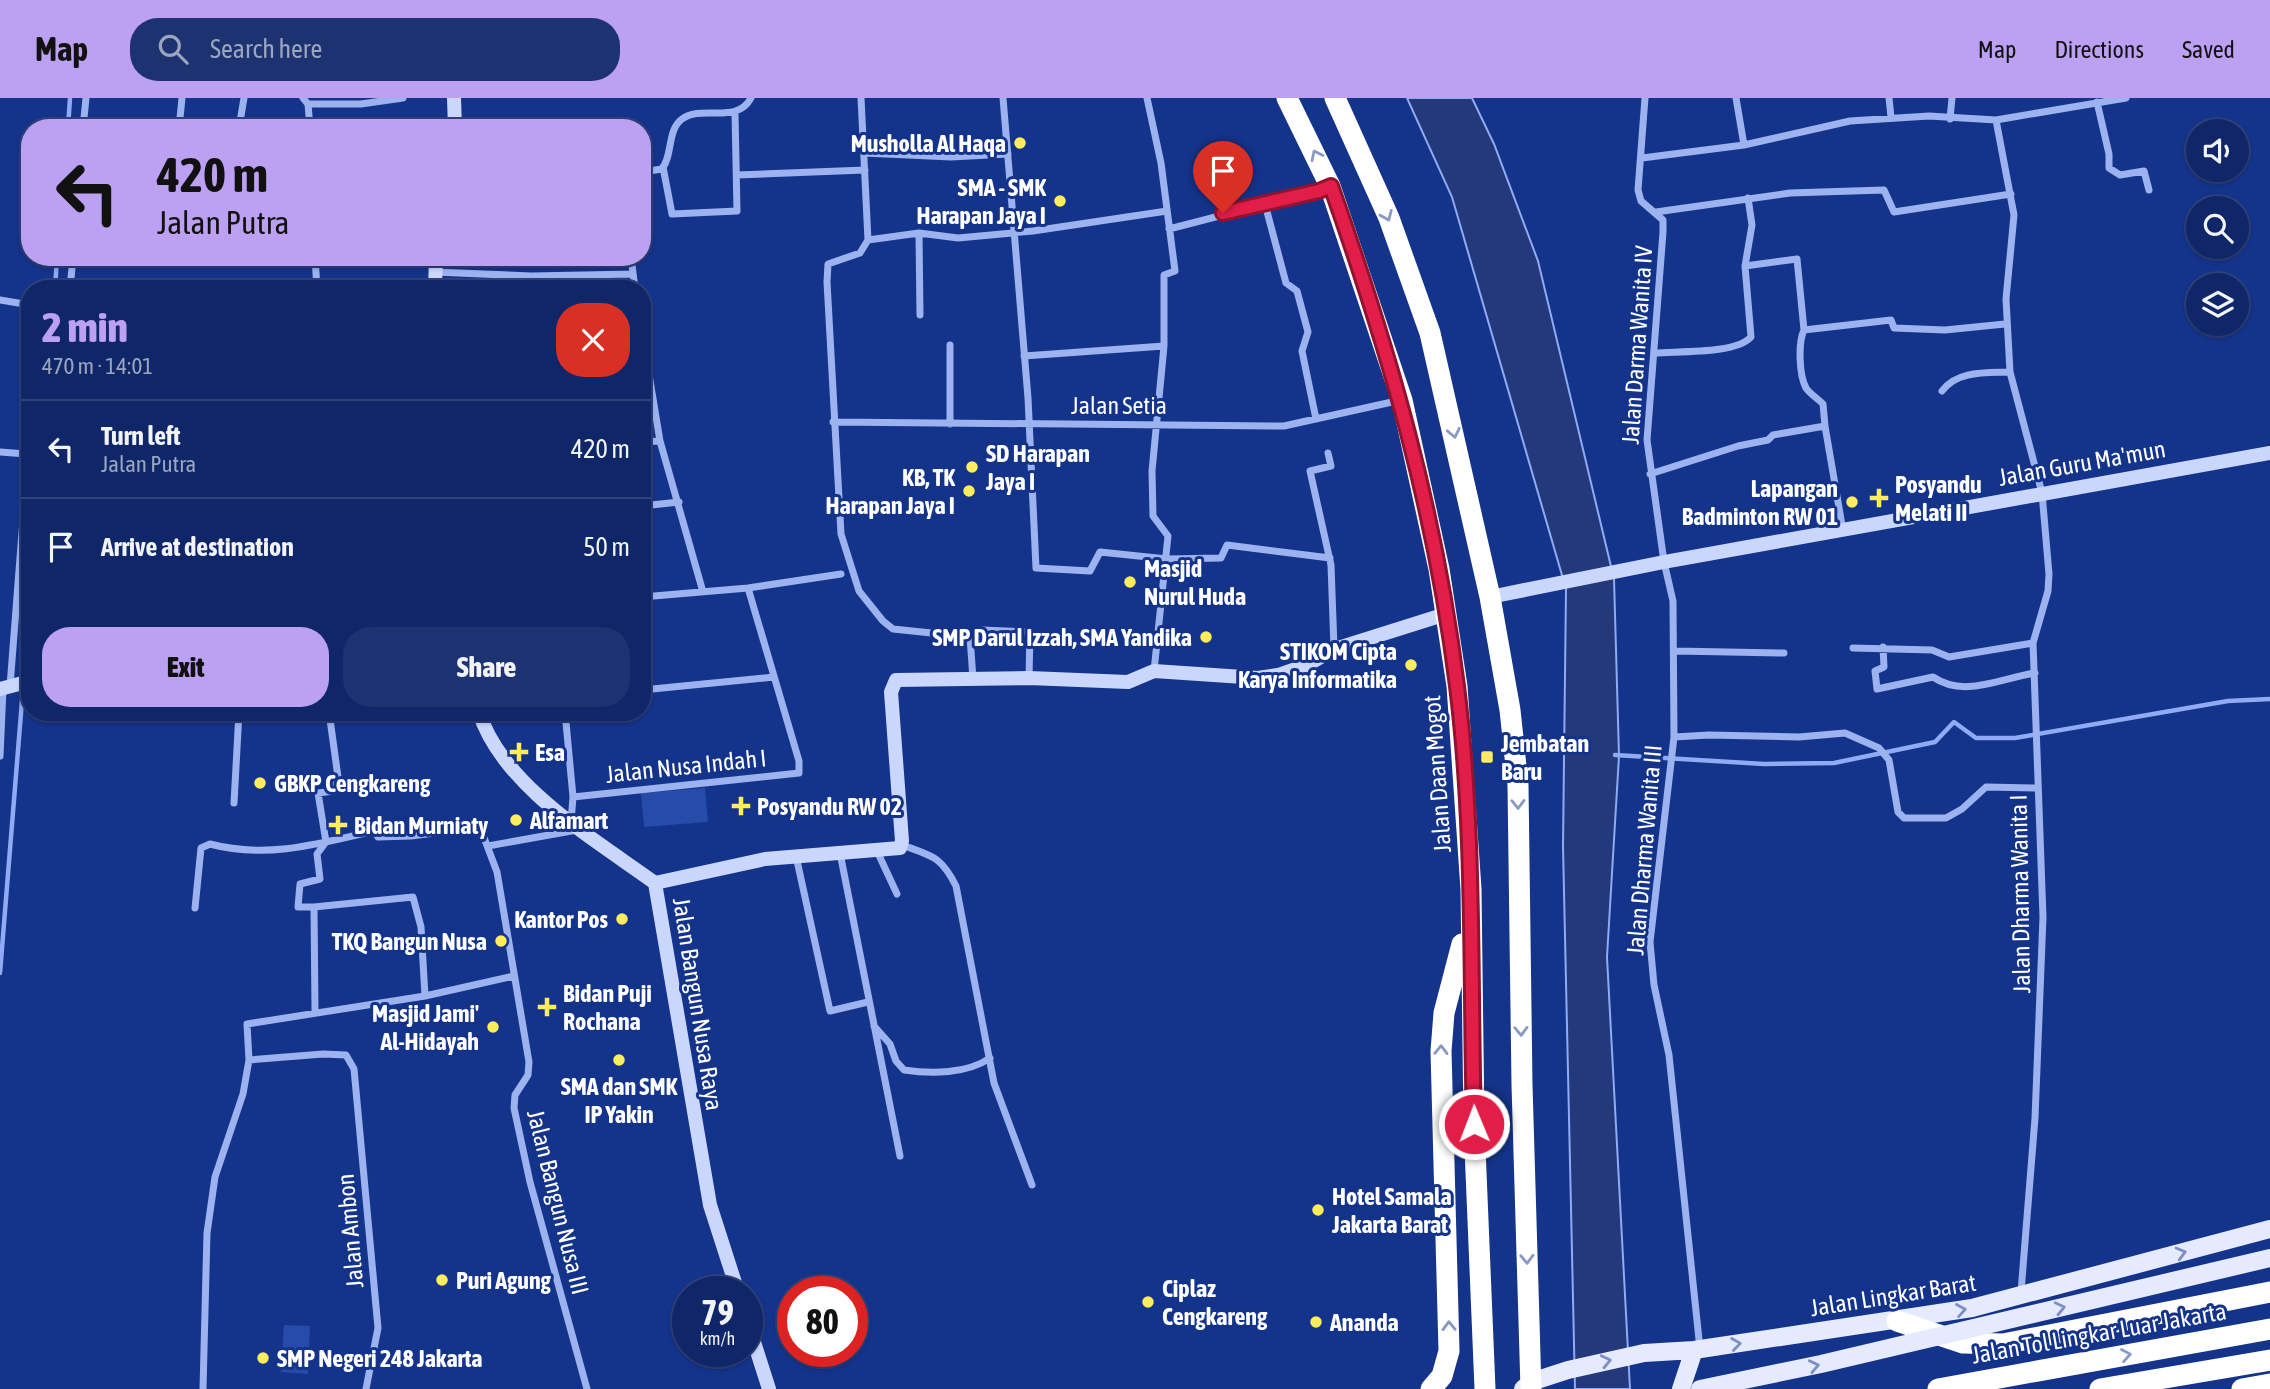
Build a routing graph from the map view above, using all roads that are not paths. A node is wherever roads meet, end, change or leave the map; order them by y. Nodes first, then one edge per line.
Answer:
1 (86, 98) edge
2 (182, 98) edge
3 (244, 98) edge
4 (403, 98) edge
5 (454, 98) edge
6 (751, 98) edge
7 (860, 98) edge
8 (1003, 98) edge
9 (1147, 98) edge
10 (1287, 98) edge
11 (1335, 98) edge
12 (1645, 98) edge
13 (1737, 98) edge
14 (1889, 98) edge
15 (1952, 98) edge
16 (2126, 98) edge
17 (306, 101) edge
18 (2107, 101) edge
19 (2096, 102) junction
20 (735, 113) junction
21 (1891, 117) junction
22 (1950, 118) junction
23 (84, 119) edge
24 (180, 119) edge
25 (240, 119) edge
26 (309, 119) edge
27 (455, 119) edge
28 (1996, 120) junction
29 (1744, 145) junction
30 (864, 153) junction
31 (1007, 154) junction
32 (1642, 158) junction
33 (663, 167) junction
34 (651, 170) edge
35 (865, 170) junction
36 (737, 175) junction
37 (1331, 186) junction
38 (2149, 190) dead end
39 (2011, 194) junction
40 (1748, 198) junction
41 (1265, 204) junction
42 (1167, 211) junction
43 (1656, 212) junction
44 (1169, 229) junction
45 (1013, 232) junction
46 (919, 233) junction
47 (868, 240) junction
48 (445, 266) edge
49 (632, 266) edge
50 (1745, 266) junction
51 (633, 275) junction
52 (531, 276) junction
53 (531, 280) edge
54 (634, 280) edge
55 (0, 300) edge
56 (21, 304) edge
57 (920, 315) dead end
58 (2005, 324) junction
59 (1804, 330) junction
60 (950, 345) dead end
61 (1164, 346) junction
62 (1655, 353) junction
63 (1024, 356) junction
64 (2010, 372) junction
65 (1942, 391) dead end
66 (651, 394) edge
67 (1402, 400) junction
68 (1316, 419) junction
69 (833, 422) junction
70 (1159, 423) junction
71 (950, 424) junction
72 (1029, 424) junction
73 (1825, 426) junction
74 (660, 441) junction
75 (651, 442) edge
76 (0, 452) edge
77 (1328, 453) dead end
78 (2270, 453) edge
79 (21, 454) edge
80 (1650, 474) junction
81 (2042, 492) junction
82 (679, 502) junction
83 (651, 505) edge
84 (21, 524) edge
85 (1843, 531) junction
86 (1330, 558) junction
87 (1167, 559) junction
88 (1664, 562) junction
89 (841, 574) dead end
90 (748, 588) junction
91 (704, 592) junction
92 (651, 596) edge
93 (1490, 597) junction
94 (1446, 614) junction
95 (970, 637) junction
96 (2033, 643) junction
97 (1882, 647) junction
98 (1853, 648) dead end
99 (1335, 649) junction
100 (1675, 651) junction
101 (1783, 653) dead end
102 (1154, 671) junction
103 (2035, 673) junction
104 (774, 677) junction
105 (1029, 678) junction
106 (972, 679) junction
107 (7, 687) edge
108 (651, 689) edge
109 (239, 721) edge
110 (330, 721) edge
111 (483, 721) edge
112 (566, 721) edge
113 (1674, 737) junction
114 (0, 756) edge
115 (2038, 788) junction
116 (573, 797) junction
117 (234, 803) dead end
118 (576, 825) junction
119 (326, 842) junction
120 (902, 845) junction
121 (488, 846) junction
122 (877, 851) junction
123 (840, 853) junction
124 (796, 856) junction
125 (655, 883) junction
126 (1471, 888) junction
127 (897, 894) dead end
128 (195, 908) dead end
129 (314, 908) junction
130 (514, 976) junction
131 (425, 996) junction
132 (868, 1002) junction
133 (315, 1012) junction
134 (873, 1025) junction
135 (990, 1058) junction
136 (249, 1060) junction
137 (1441, 1079) junction
138 (1474, 1124) junction
139 (900, 1156) dead end
140 (1032, 1185) dead end
141 (2270, 1229) edge
142 (2270, 1258) edge
143 (732, 1276) edge
144 (2270, 1292) edge
145 (2021, 1296) junction
146 (1897, 1321) junction
147 (2270, 1329) edge
148 (1697, 1350) junction
149 (2270, 1360) edge
150 (762, 1367) edge
151 (2270, 1384) edge
152 (587, 1387) edge
153 (1528, 1387) edge
154 (203, 1389) edge
155 (366, 1389) edge
156 (769, 1389) edge
157 (1431, 1389) edge
158 (1485, 1389) edge
159 (1681, 1389) edge
160 (1700, 1389) edge
161 (1938, 1389) edge
162 (2100, 1389) edge
163 (2242, 1389) edge

1 - 23 street
2 - 24 street
3 - 25 street
4 - 17 street
5 - 27 street
6 - 20 street
7 - 30 street
8 - 31 street
9 - 42 street
37 -> 10 highway, Jalan Daan Mogot
11 -> 93 highway
12 - 32 street, Jalan Darma Wanita IV
13 - 29 street
14 - 21 street
15 - 22 street
16 - 18 street
17 - 26 street
18 - 19 street
19 - 28 street
19 - 38 street
20 - 33 street
20 - 36 street
21 - 22 street
21 - 29 street
22 - 28 street
28 - 39 street, Jalan Dharma Wanita I
29 - 32 street
30 - 31 street
30 - 35 street
31 - 45 street
32 - 43 street, Jalan Darma Wanita IV
33 - 34 street
33 - 36 street
35 - 36 street
35 - 47 street
37 - 41 street
37 - 67 highway, Jalan Daan Mogot
39 - 40 street
39 - 58 street, Jalan Dharma Wanita I
40 - 43 street
40 - 50 street
41 - 44 street
41 - 68 street
42 - 44 street
42 - 45 street
43 - 62 street, Jalan Darma Wanita IV
44 - 61 street
45 - 46 street
45 - 63 street
46 - 47 street
46 - 57 street
47 - 69 street
48 - 52 street
49 - 51 street
50 - 59 street
50 - 62 street
51 - 52 street
51 - 54 street
52 - 53 street
55 - 56 street
58 - 59 street
58 - 64 street, Jalan Dharma Wanita I
59 - 73 street
60 - 71 street
61 - 63 street
61 - 70 street
62 - 80 street, Jalan Darma Wanita IV
63 - 72 street
64 - 65 street
64 - 81 street, Jalan Dharma Wanita I
66 - 74 street
67 - 68 street, Jalan Setia
67 - 94 highway, Jalan Daan Mogot
68 - 70 street, Jalan Setia
69 - 71 street, Jalan Setia
69 - 95 street
70 - 72 street, Jalan Setia
70 - 87 street
71 - 72 street, Jalan Setia
72 - 87 street
73 - 80 street
73 - 85 street
74 - 75 street
74 - 82 street
76 - 79 street
77 - 86 street
78 - 81 street, Jalan Guru Ma'mun
80 - 88 street, Jalan Darma Wanita IV
81 - 85 street, Jalan Guru Ma'mun
81 - 96 street, Jalan Dharma Wanita I
82 - 83 street
82 - 91 street
84 - 107 street
85 - 88 street, Jalan Guru Ma'mun
86 - 87 street
86 - 99 street
87 - 102 street
88 - 93 street, Jalan Guru Ma'mun
88 - 100 street, Jalan Dharma Wanita III
89 - 90 street
90 - 91 street
90 - 104 street
91 - 92 street
93 -> 153 highway
94 - 99 street
94 - 126 highway, Jalan Daan Mogot
95 - 105 street
95 - 106 street
96 - 97 street
96 - 103 street, Jalan Dharma Wanita I
97 - 98 street
97 - 103 street
99 - 102 street
100 - 101 street
100 - 113 street, Jalan Dharma Wanita III
102 - 105 street
103 - 115 street, Jalan Dharma Wanita I
104 - 108 street
104 - 116 street, Jalan Nusa Indah I
105 - 106 street
106 - 120 street
107 - 114 street
109 - 117 street
110 - 119 street
111 - 118 street, Jalan Bangun Nusa Raya
112 - 116 street
113 - 115 street
113 - 148 street, Jalan Dharma Wanita III
115 - 145 street, Jalan Dharma Wanita I
116 - 118 street
118 - 121 street
118 - 125 street, Jalan Bangun Nusa Raya
119 - 121 street, Jalan Bangun Nusa III
119 - 128 street
119 - 129 street
120 - 122 street
120 - 135 street
121 - 130 street, Jalan Bangun Nusa III
122 - 123 street
122 - 127 street
123 - 124 street
123 - 132 street
124 - 125 street
124 - 132 street
125 - 143 street, Jalan Bangun Nusa Raya
137 -> 126 highway
126 - 138 highway, Jalan Daan Mogot
129 - 131 street
129 - 133 street
130 - 131 street
130 - 152 street, Jalan Bangun Nusa III
131 - 133 street
132 - 134 street
133 - 136 street
134 - 135 street
134 - 139 street
135 - 140 street
136 - 154 street
136 - 155 street, Jalan Ambon
137 - 138 highway
157 -> 137 highway
138 - 158 highway, Jalan Daan Mogot
145 -> 141 main road, Jalan Lingkar Barat
160 -> 142 main road, Jalan Lingkar Barat, bridge
144 - 146 highway
146 -> 145 main road, Jalan Lingkar Barat
148 -> 146 main road, Jalan Lingkar Barat
161 -> 147 highway, Jalan Tol Lingkar Luar Jakarta
153 -> 148 main road, Jalan Lingkar Barat
148 - 159 main road
149 - 162 highway
150 - 156 street
151 - 163 highway

